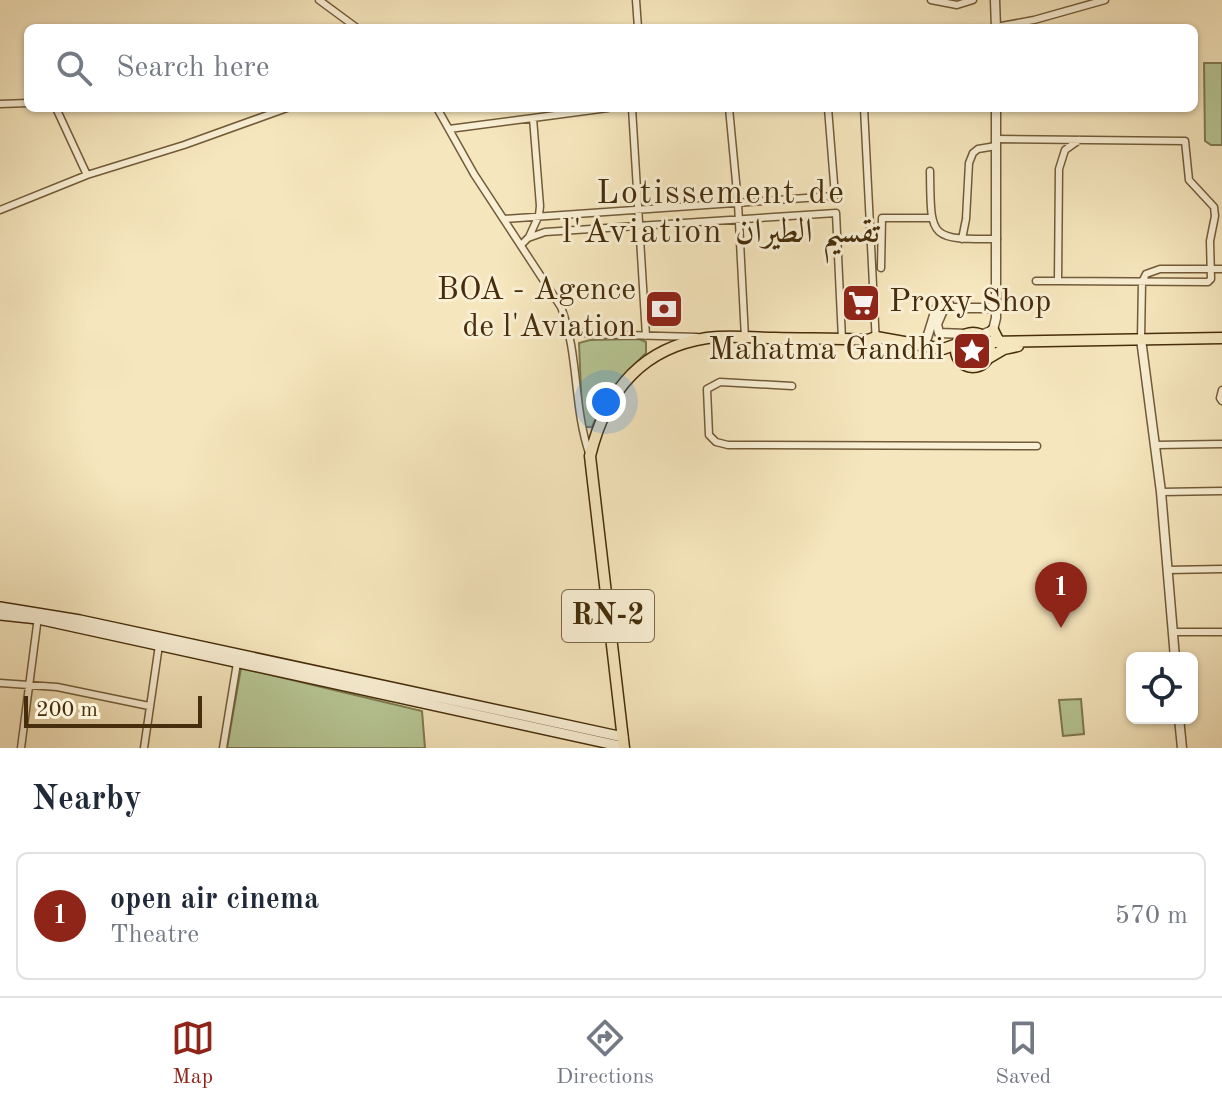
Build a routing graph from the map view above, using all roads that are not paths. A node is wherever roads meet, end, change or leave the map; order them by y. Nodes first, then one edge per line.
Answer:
1 (319, 0) edge
2 (636, 0) edge
3 (931, 0) edge
4 (973, 0) edge
5 (995, 0) edge
6 (1105, 0) edge
7 (352, 24) edge
8 (638, 24) edge
9 (996, 24) edge
10 (1015, 24) edge
11 (24, 103) edge
12 (0, 104) edge
13 (58, 112) edge
14 (276, 112) edge
15 (439, 112) edge
16 (578, 112) edge
17 (632, 112) edge
18 (729, 112) edge
19 (828, 112) edge
20 (864, 112) edge
21 (996, 112) edge
22 (533, 118) junction
23 (449, 129) junction
24 (1079, 140) junction
25 (996, 142) junction
26 (930, 171) dead end
27 (87, 175) junction
28 (835, 196) junction
29 (738, 203) junction
30 (638, 209) junction
31 (0, 210) edge
32 (836, 213) junction
33 (539, 215) junction
34 (931, 218) junction
35 (504, 219) junction
36 (739, 220) junction
37 (640, 224) junction
38 (528, 238) junction
39 (962, 239) junction
40 (997, 239) junction
41 (522, 244) junction
42 (881, 268) dead end
43 (1212, 269) junction
44 (1222, 269) edge
45 (1036, 281) dead end
46 (1058, 281) junction
47 (1142, 282) junction
48 (996, 300) junction
49 (570, 329) junction
50 (993, 330) joint
51 (967, 334) junction
52 (646, 336) junction
53 (708, 338) junction
54 (745, 338) junction
55 (1222, 338) edge
56 (842, 339) junction
57 (989, 339) junction
58 (1141, 339) junction
59 (873, 340) junction
60 (1046, 341) junction
61 (913, 343) junction
62 (957, 344) junction
63 (959, 359) junction
64 (987, 359) junction
65 (792, 386) dead end
66 (1222, 390) edge
67 (1222, 401) edge
68 (1222, 444) edge
69 (1156, 445) junction
70 (1037, 446) dead end
71 (590, 456) junction
72 (1222, 491) edge
73 (1161, 492) junction
74 (1222, 569) edge
75 (1167, 570) junction
76 (0, 607) edge
77 (0, 615) edge
78 (39, 616) junction
79 (1173, 632) junction
80 (1222, 632) edge
81 (160, 642) junction
82 (1175, 652) edge
83 (237, 663) junction
84 (0, 683) edge
85 (28, 684) junction
86 (418, 697) junction
87 (149, 706) junction
88 (1180, 724) edge
89 (624, 744) edge
90 (21, 748) edge
91 (144, 748) edge
92 (223, 748) edge
93 (1182, 748) edge

1 - 7 street
2 - 8 street
3 - 4 street
5 - 9 street
6 - 10 street
11 - 12 street
13 - 27 street
14 - 27 street
15 - 23 street
16 - 22 street
17 - 30 street
18 - 29 street
19 - 28 street
20 - 59 street
21 - 25 street
22 - 23 street
22 - 33 street
23 - 35 street
24 - 25 street
24 - 43 street
24 - 46 street
25 - 39 street
25 - 40 street
26 - 34 street
27 - 31 street
28 - 29 street
28 - 32 street
29 - 30 street
29 - 36 street
30 - 33 street
30 - 37 street
32 - 36 street
32 - 56 street
33 - 35 street
33 - 38 street
34 - 39 street
34 - 42 street
35 - 41 street
36 - 37 street
36 - 54 street
37 - 38 street
37 - 52 street
38 - 41 street
39 - 40 street
40 - 48 street
41 - 49 street
43 - 44 street
43 - 47 street
43 - 47 street
45 - 46 street
46 - 47 street
47 - 58 street
48 - 50 street
48 - 51 street
48 - 61 street
49 - 52 street
49 - 71 street
50 - 57 main road
51 - 57 main road, RN-2
51 - 62 main road
52 - 53 street
53 - 54 main road, RN-2
53 - 71 main road, RN-2
54 - 56 main road, RN-2
55 - 58 main road, RN-2
56 - 59 main road, RN-2
57 - 60 main road, RN-2
57 - 64 main road
58 - 60 main road, RN-2
58 - 69 street
59 - 61 main road, RN-2
59 - 63 main road, RN-2
60 - 64 main road, RN-2
61 - 62 main road, RN-2
62 - 63 main road
63 - 64 main road, RN-2
65 - 70 street
66 - 67 street
68 - 69 street
69 - 73 street
71 - 89 main road, RN-2
72 - 73 street
73 - 75 street
74 - 75 street
75 - 79 street
76 - 78 main road
77 - 78 main road
78 - 81 main road
78 - 85 street
79 - 80 street
79 - 82 street
81 - 83 main road
81 - 86 main road
81 - 87 street
83 - 86 main road
83 - 92 street
84 - 85 street
85 - 87 street
85 - 90 street
86 - 89 main road
87 - 91 street
88 - 93 street

